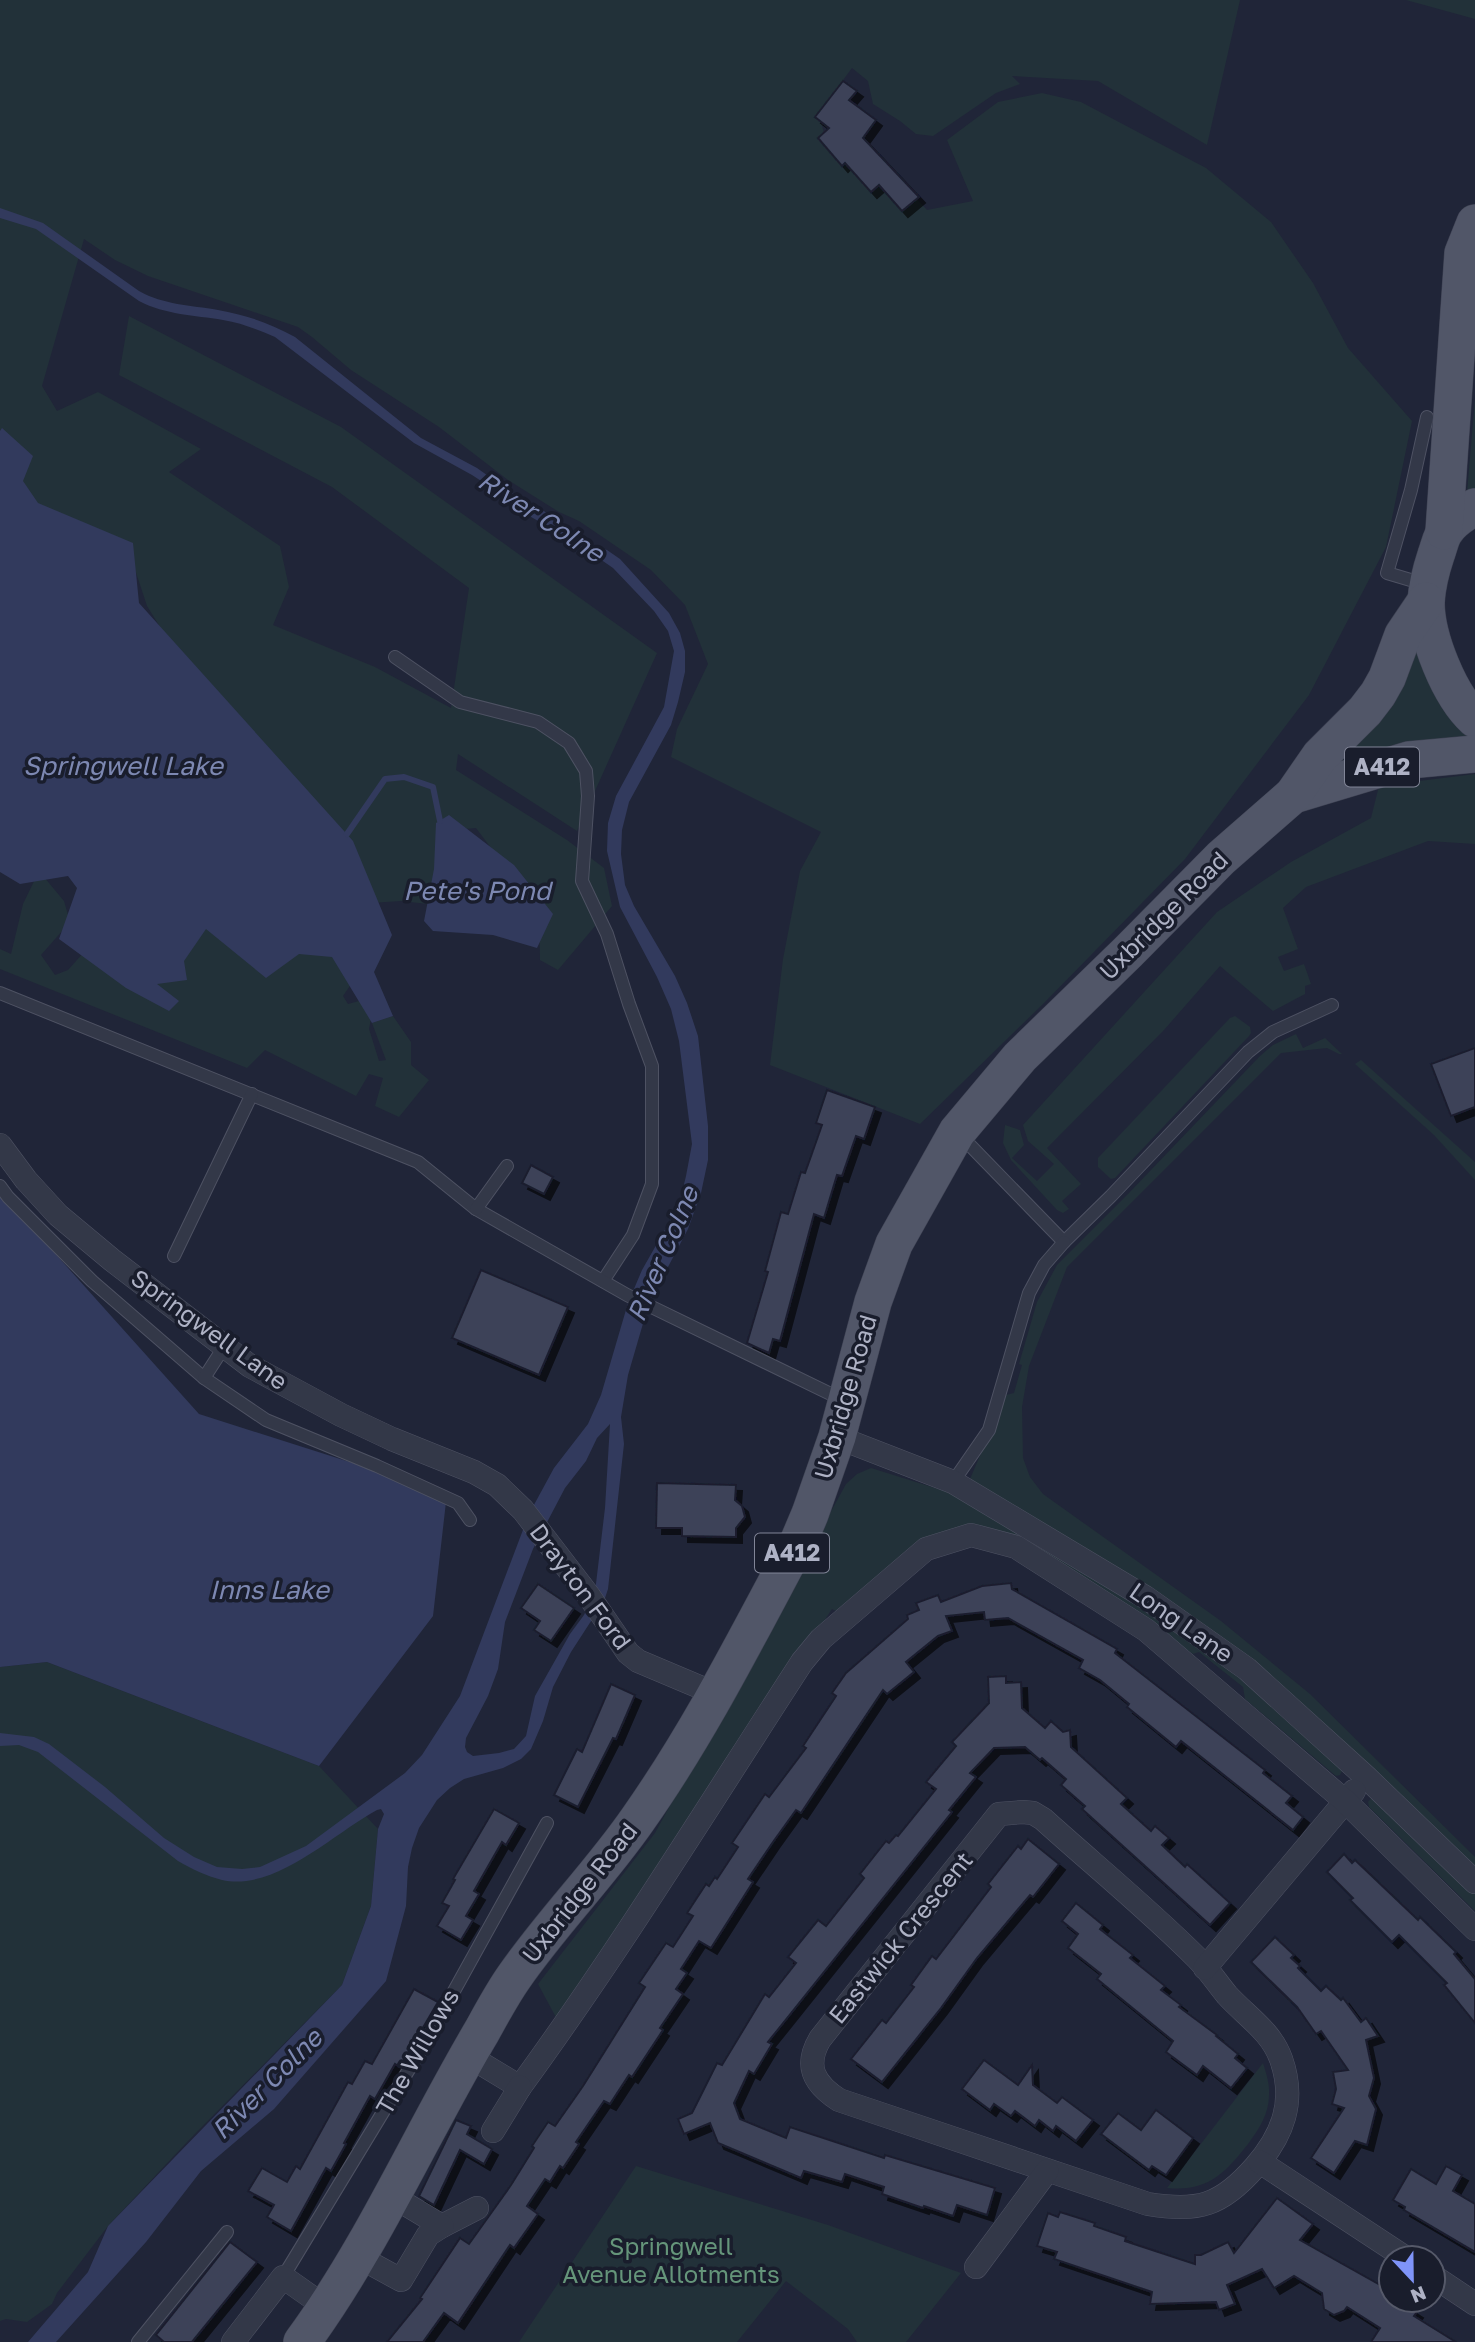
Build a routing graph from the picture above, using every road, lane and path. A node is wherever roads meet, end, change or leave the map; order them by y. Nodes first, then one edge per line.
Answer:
1 (1475, 223) edge
2 (1427, 417) dead end
3 (1475, 507) edge
4 (1444, 531) junction
5 (1427, 593) junction
6 (395, 657) dead end
7 (1475, 719) edge
8 (1475, 754) edge
9 (1293, 795) junction
10 (0, 993) edge
11 (1332, 1005) dead end
12 (252, 1094) junction
13 (957, 1132) junction
14 (0, 1145) edge
15 (507, 1166) dead end
16 (0, 1186) edge
17 (476, 1209) junction
18 (1063, 1242) junction
19 (174, 1256) dead end
20 (603, 1281) junction
21 (224, 1347) junction
22 (204, 1378) junction
23 (847, 1402) junction
24 (837, 1437) junction
25 (953, 1482) junction
26 (523, 1510) joint
27 (470, 1520) dead end
28 (715, 1697) junction
29 (1366, 1777) junction
30 (1345, 1801) junction
31 (547, 1824) dead end
32 (1475, 1882) edge
33 (1475, 1929) edge
34 (1205, 1968) junction
35 (467, 2055) junction
36 (520, 2087) junction
37 (493, 2131) dead end
38 (1259, 2162) junction
39 (1047, 2171) junction
40 (392, 2196) junction
41 (477, 2208) dead end
42 (442, 2225) junction
43 (228, 2232) dead end
44 (1385, 2244) edge
45 (359, 2257) junction
46 (976, 2267) dead end
47 (283, 2277) junction
48 (1447, 2285) edge
49 (1475, 2304) edge
50 (327, 2308) junction
51 (138, 2342) edge
52 (233, 2342) edge
53 (302, 2342) edge

1 - 4 main road
2 - 5 lane
3 - 4 main road
4 - 5 main road
5 - 7 main road
5 - 9 main road, Uxbridge Road / A412
6 - 20 lane
8 - 9 main road, Uxbridge Road / A412
9 - 13 main road, Uxbridge Road / A412
10 - 12 lane
11 - 18 lane
12 - 17 lane
12 - 19 lane
13 - 18 lane
13 - 23 main road, Uxbridge Road / A412
14 - 21 street, Springwell Lane
15 - 17 lane
16 - 22 lane
17 - 20 lane
18 - 25 lane
20 - 23 lane
21 - 22 lane
21 - 26 street, Springwell Lane
22 - 27 lane
23 - 24 main road, Uxbridge Road / A412
24 - 25 street, Long Lane
24 - 28 main road, Uxbridge Road / A412
25 - 29 street, Long Lane
26 - 28 street, Drayton Ford
28 - 35 main road, Uxbridge Road / A412
29 - 30 street
29 - 32 street, Long Lane
30 - 33 street, Long Lane
30 - 34 street
30 - 36 street, Long Lane
31 - 47 lane, The Willows
34 - 38 street, Eastwick Crescent
34 - 39 street, Eastwick Crescent
35 - 36 street
35 - 40 main road, Uxbridge Road / A412
36 - 37 street
38 - 39 street, Eastwick Crescent
38 - 44 street
39 - 46 street
40 - 42 street
40 - 45 main road, Uxbridge Road / A412
41 - 42 street
42 - 45 street
43 - 51 lane
45 - 50 main road, Uxbridge Road / A412
47 - 50 street
47 - 52 street
48 - 49 street
50 - 53 main road, Uxbridge Road / A412

